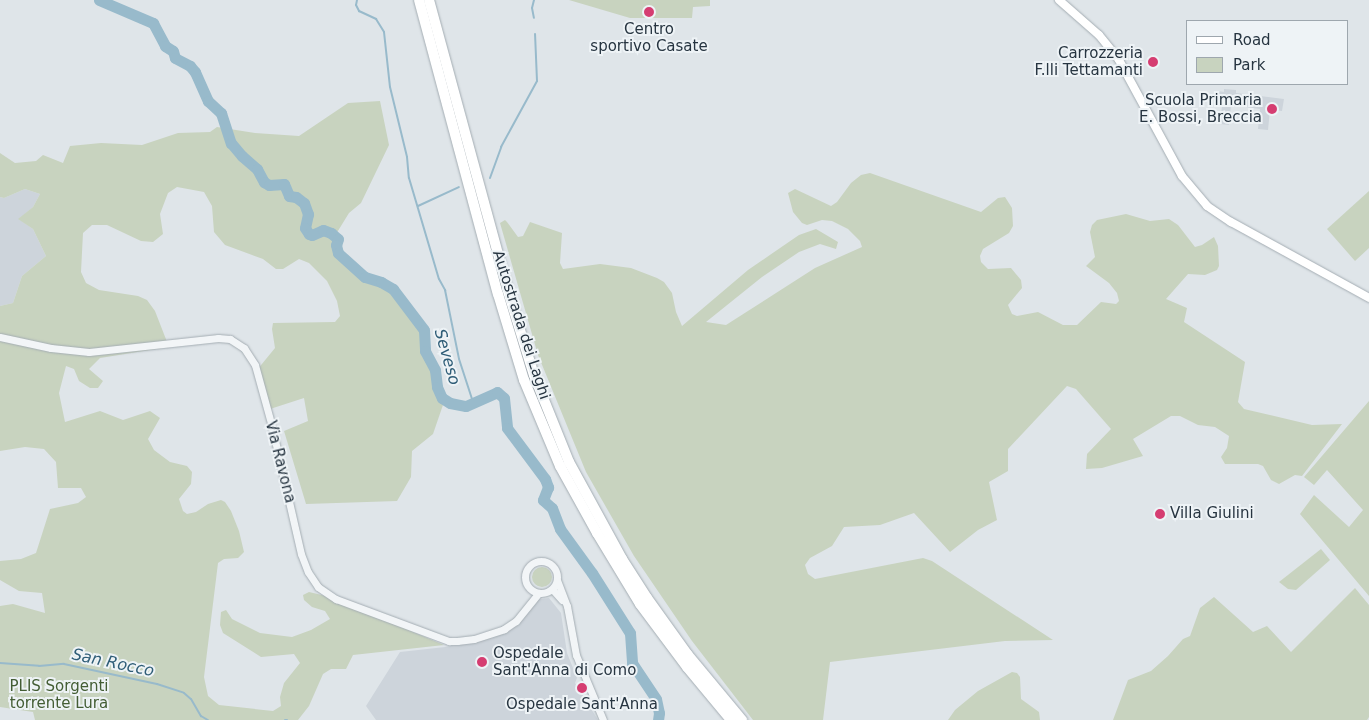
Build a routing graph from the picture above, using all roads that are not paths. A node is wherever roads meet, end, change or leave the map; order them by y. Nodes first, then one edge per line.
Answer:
1 (419, 0) edge
2 (429, 0) edge
3 (1059, 0) edge
4 (1369, 298) edge
5 (0, 337) edge
6 (557, 580) junction
7 (529, 588) junction
8 (552, 589) junction
9 (539, 593) junction
10 (530, 601) junction
11 (603, 720) edge
12 (732, 720) edge
13 (742, 720) edge

1 - 12 highway, Autostrada dei Laghi
2 - 13 highway, Autostrada dei Laghi
3 - 4 main road
5 - 10 street, Via Ravona
6 - 7 street
6 - 8 street
6 - 11 street
7 - 9 street
7 - 10 street
8 - 9 street
8 - 11 street
9 - 10 street, Via Ravona

